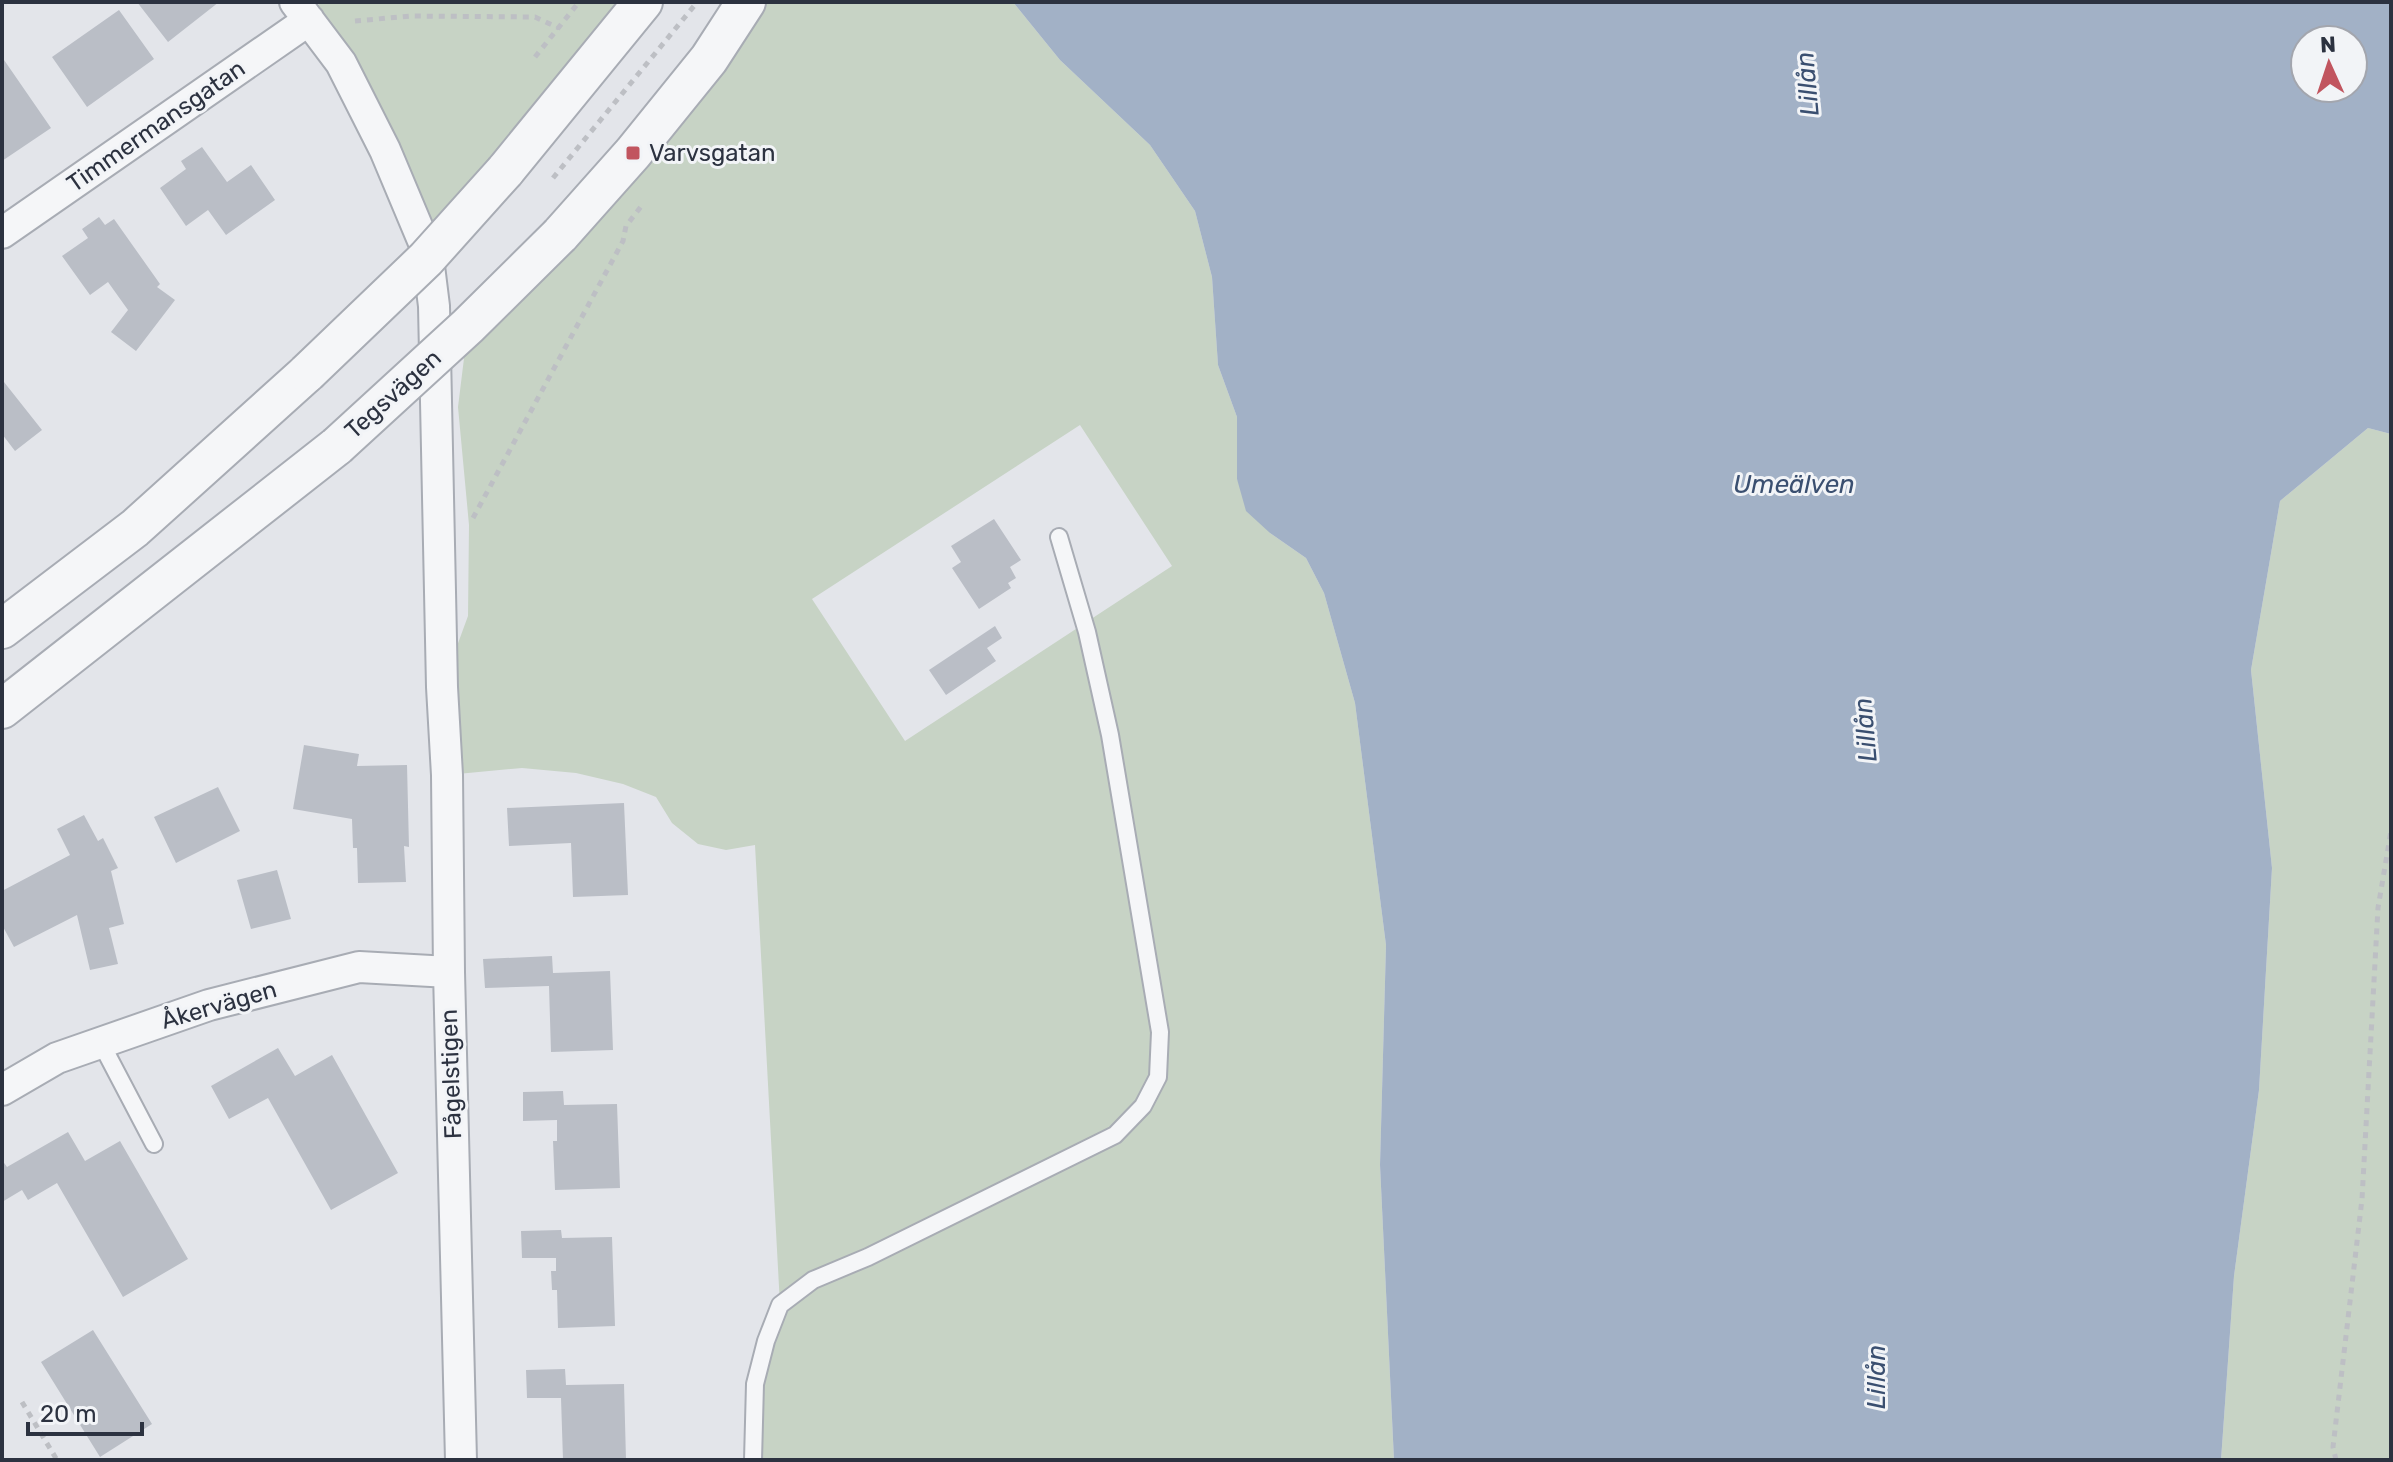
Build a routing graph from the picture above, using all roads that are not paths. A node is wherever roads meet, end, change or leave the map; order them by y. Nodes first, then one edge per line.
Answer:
1 (642, 3) edge
2 (302, 11) edge
3 (738, 14) edge
4 (2, 233) edge
5 (1059, 537) dead end
6 (2, 629) edge
7 (2, 709) edge
8 (449, 972) junction
9 (101, 1043) junction
10 (2, 1090) edge
11 (154, 1144) dead end
12 (461, 1460) edge
13 (753, 1460) edge

1 - 6 street, bridge
2 - 4 street, Timmermansgatan
2 - 8 street, Fågelstigen
3 - 7 street, Tegsvägen, bridge
5 - 13 lane
8 - 9 street, Åkervägen
8 - 12 street, Fågelstigen
9 - 10 street, Åkervägen
9 - 11 lane

